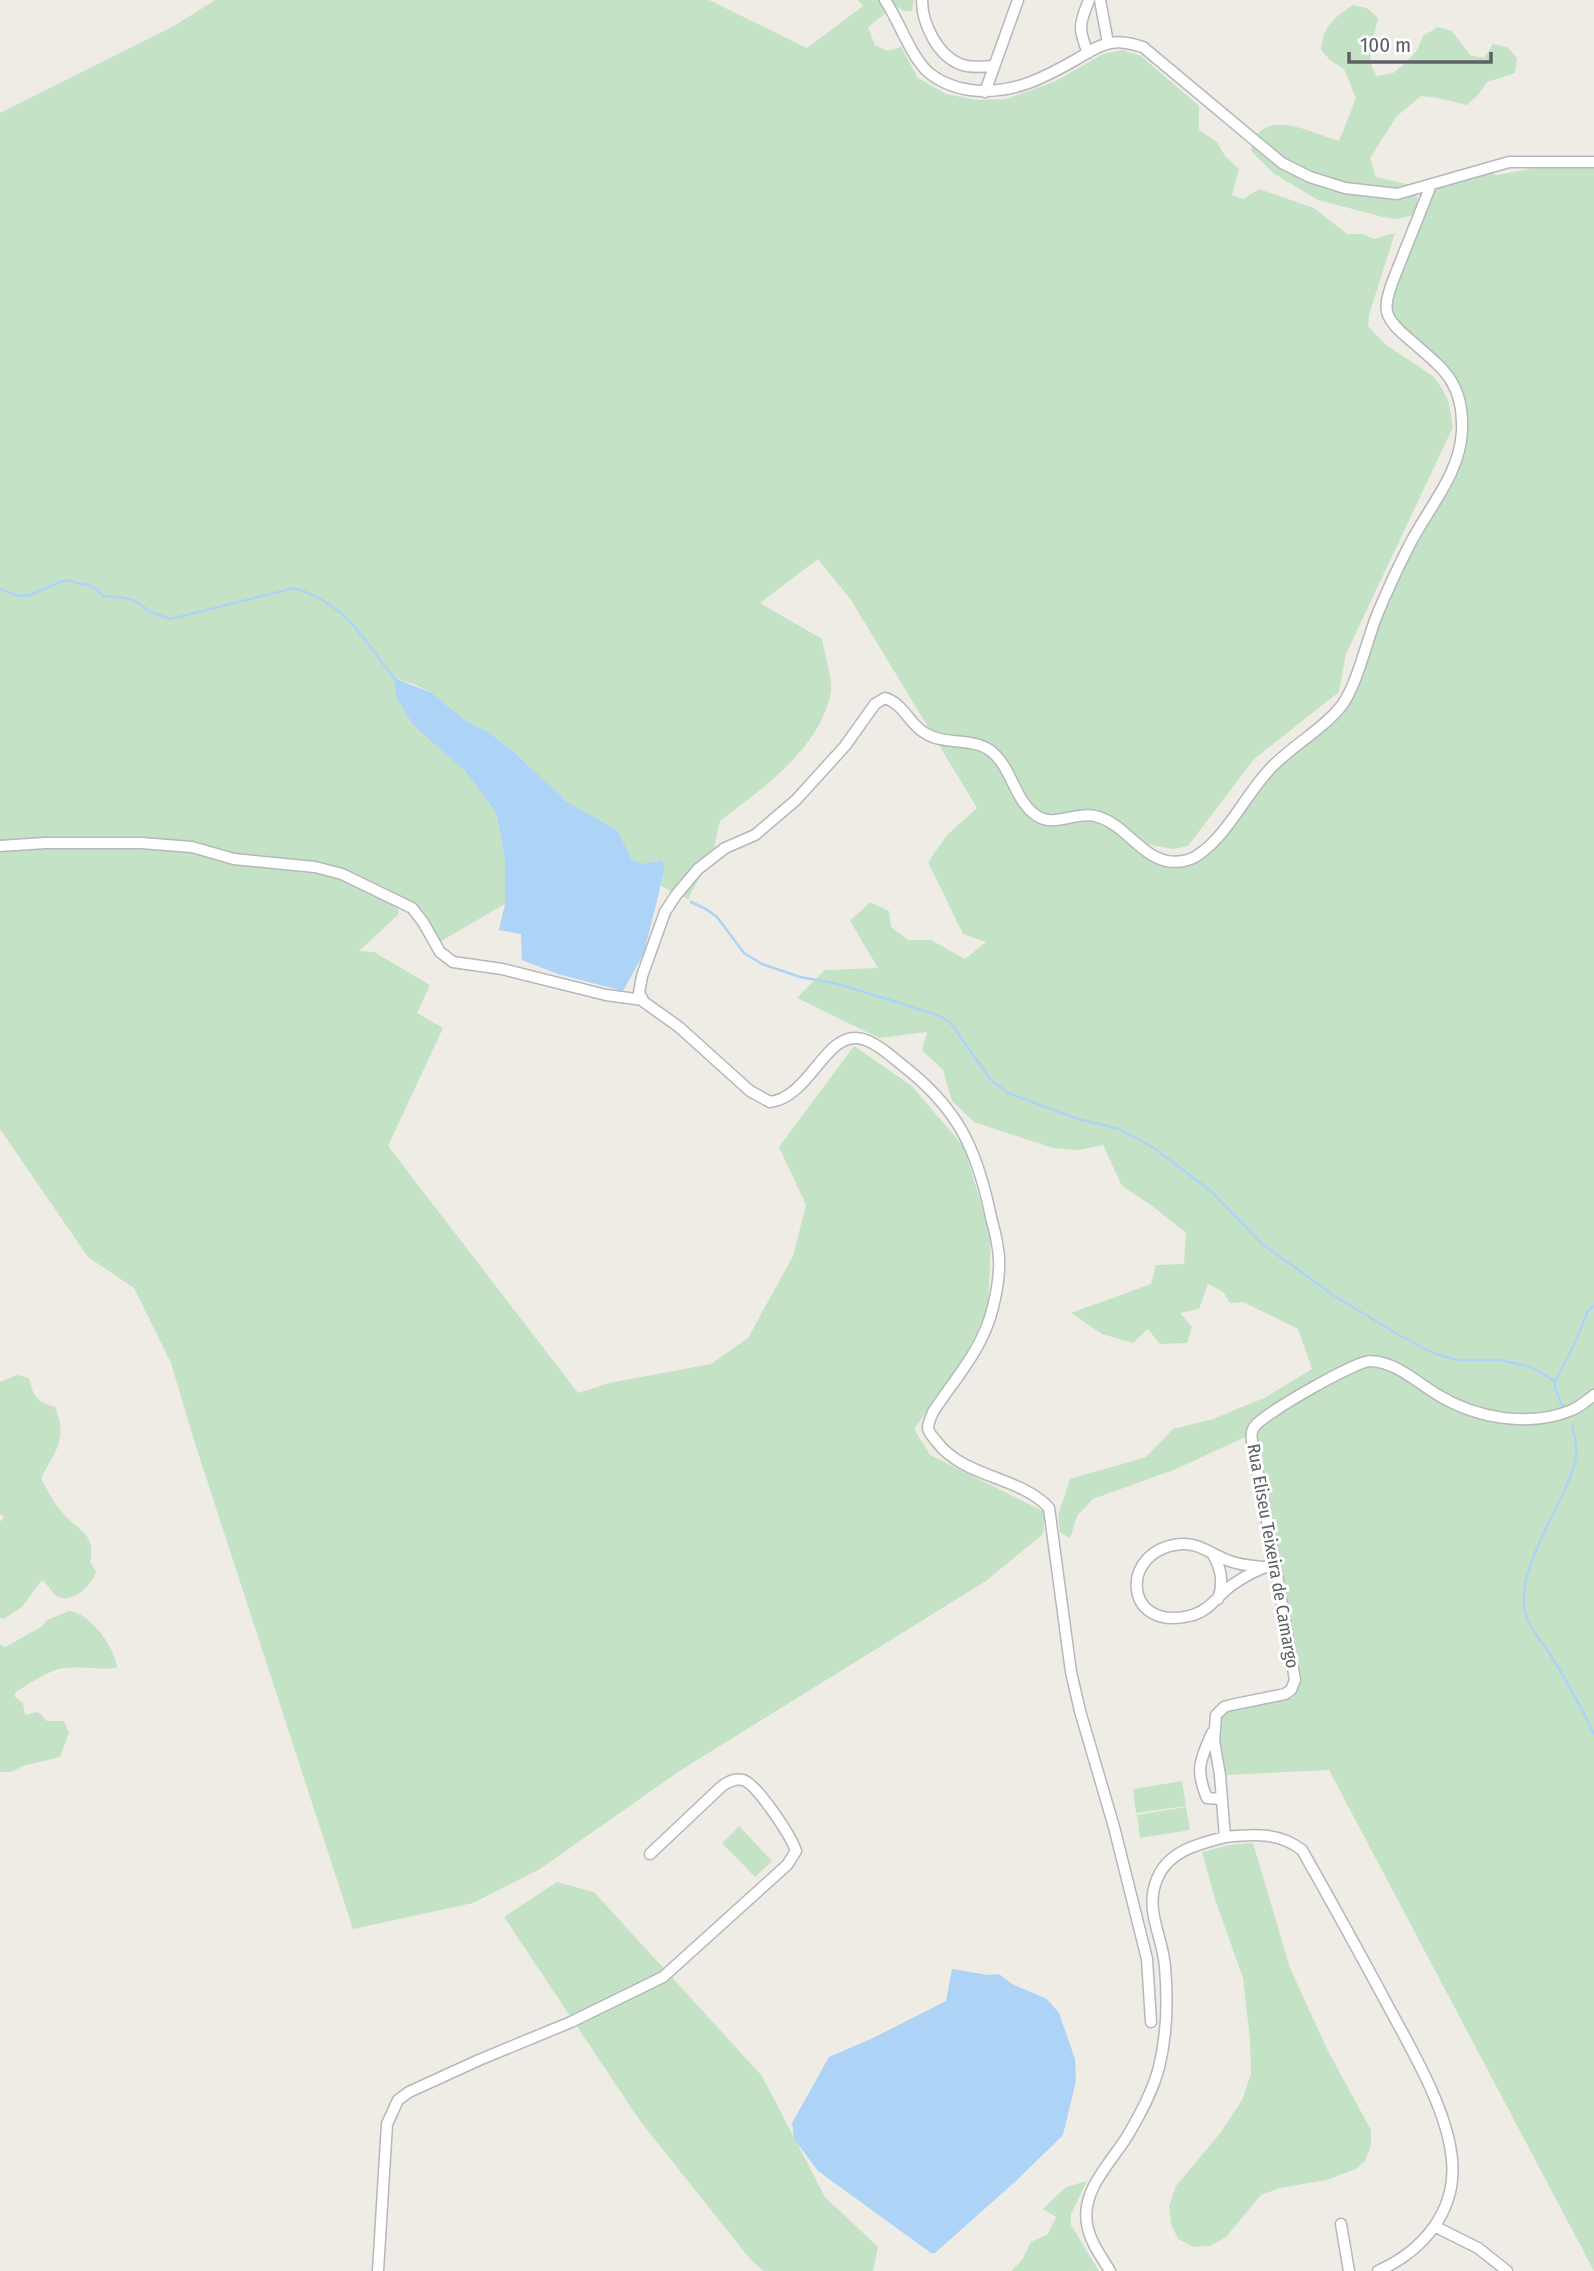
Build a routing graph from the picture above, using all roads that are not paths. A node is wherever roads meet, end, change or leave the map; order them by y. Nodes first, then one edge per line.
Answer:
1 (885, 0) edge
2 (922, 0) edge
3 (1018, 0) edge
4 (1089, 0) edge
5 (1100, 0) edge
6 (1108, 43) junction
7 (1088, 53) junction
8 (993, 66) junction
9 (985, 92) junction
10 (1594, 162) edge
11 (1432, 185) junction
12 (0, 846) edge
13 (643, 1000) junction
14 (1594, 1395) edge
15 (1212, 1552) junction
16 (1275, 1564) junction
17 (1264, 1567) junction
18 (1218, 1599) junction
19 (1214, 1730) junction
20 (1221, 1799) junction
21 (1225, 1837) junction
22 (650, 1854) dead end
23 (1151, 2022) dead end
24 (1341, 2224) dead end
25 (1436, 2227) junction
26 (378, 2271) edge
27 (1110, 2271) edge
28 (1349, 2271) edge
29 (1378, 2271) edge
30 (1507, 2271) edge

1 - 9 street
2 - 8 street
3 - 8 street
4 - 7 street
5 - 6 street
6 - 7 street
6 - 11 street
7 - 9 street
8 - 9 street
10 - 11 street
11 - 13 street
12 - 13 street
13 - 23 street
14 - 16 street, Rua Eliseu Teixeira de Camargo
15 - 17 street
15 - 18 street
15 - 18 street
16 - 17 street
16 - 19 street, Rua Eliseu Teixeira de Camargo
17 - 18 street
19 - 20 street
19 - 20 street
20 - 21 street
21 - 25 street
21 - 27 street
22 - 26 street
24 - 28 street
25 - 29 street
25 - 30 street

